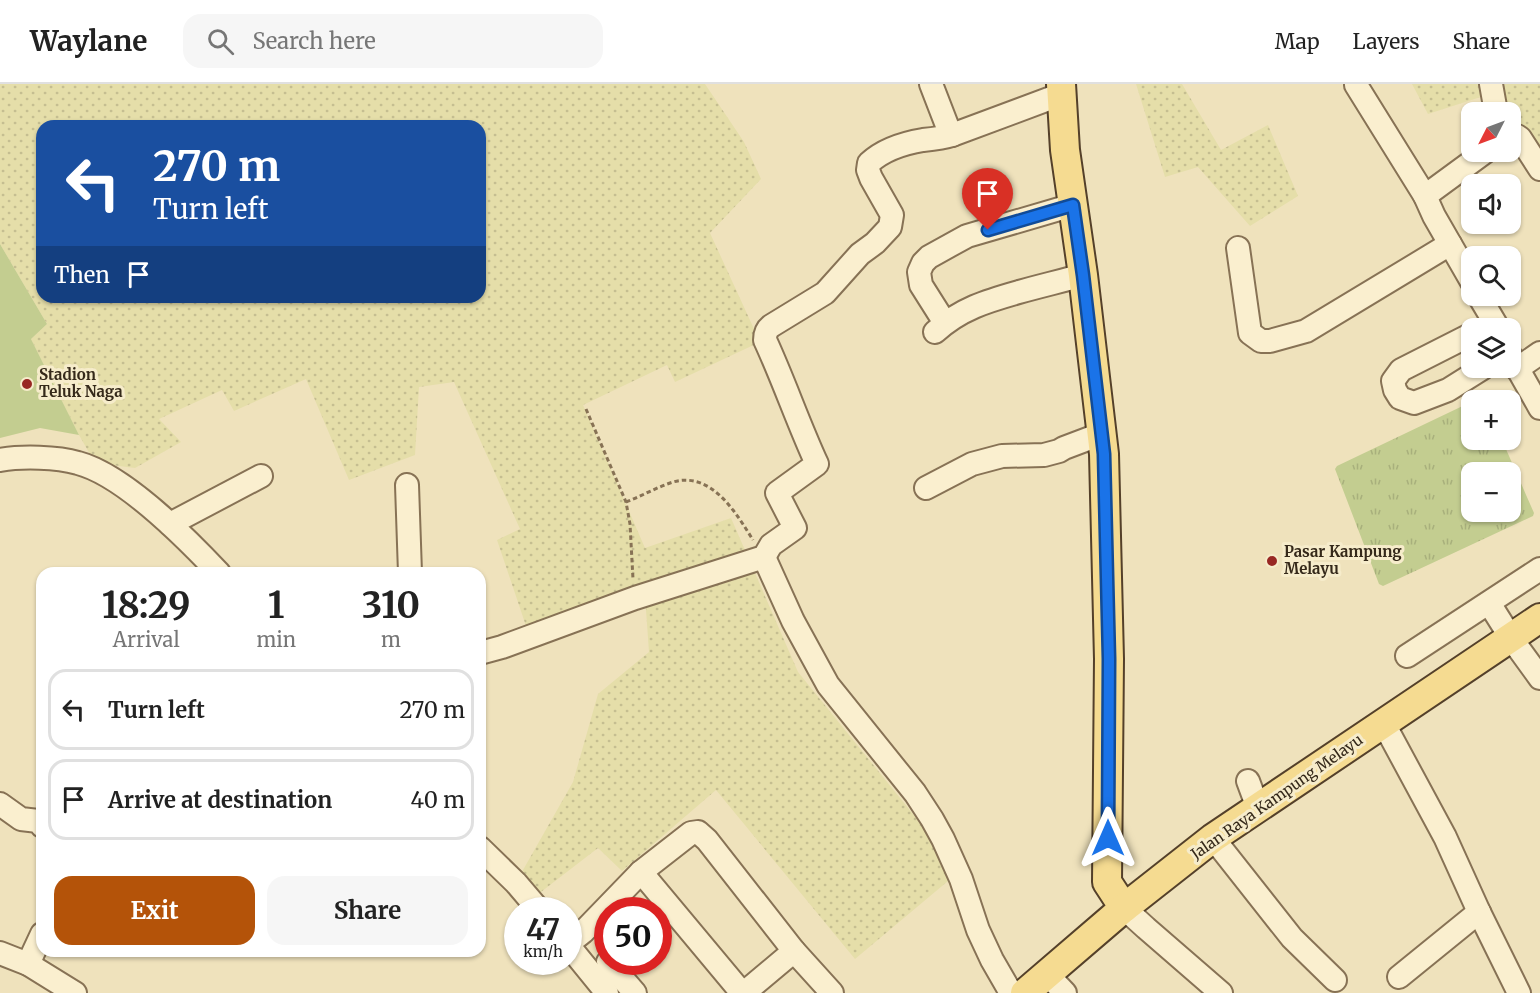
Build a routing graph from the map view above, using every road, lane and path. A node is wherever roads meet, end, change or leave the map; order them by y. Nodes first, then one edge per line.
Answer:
1 (931, 84) edge
2 (1491, 84) edge
3 (1356, 85) edge
4 (1061, 89) edge
5 (1494, 102) edge
6 (952, 135) junction
7 (1521, 140) edge
8 (1471, 162) edge
9 (1540, 169) edge
10 (1425, 196) junction
11 (1073, 205) junction
12 (1449, 244) junction
13 (1238, 248) dead end
14 (1461, 264) edge
15 (1083, 275) junction
16 (1461, 340) edge
17 (1540, 353) edge
18 (1521, 360) edge
19 (1521, 374) edge
20 (1467, 378) edge
21 (1540, 408) edge
22 (586, 409) dead end
23 (1101, 435) junction
24 (0, 460) edge
25 (261, 476) dead end
26 (407, 485) dead end
27 (926, 488) dead end
28 (626, 502) junction
29 (170, 524) junction
30 (764, 557) junction
31 (213, 567) edge
32 (411, 567) edge
33 (1540, 569) edge
34 (635, 598) junction
35 (1489, 603) junction
36 (1540, 618) edge
37 (1511, 638) junction
38 (486, 651) edge
39 (1407, 656) dead end
40 (1540, 678) edge
41 (1384, 724) junction
42 (1248, 781) dead end
43 (0, 804) edge
44 (1258, 808) junction
45 (36, 821) edge
46 (1213, 838) junction
47 (486, 854) edge
48 (641, 872) junction
49 (528, 897) edge
50 (1124, 908) junction
51 (1479, 912) junction
52 (582, 931) edge
53 (36, 947) edge
54 (794, 951) junction
55 (0, 952) edge
56 (582, 954) edge
57 (28, 964) junction
58 (620, 975) edge
59 (1399, 977) dead end
60 (1335, 980) dead end
61 (1056, 984) edge
62 (75, 993) edge
63 (607, 993) edge
64 (635, 993) edge
65 (743, 993) edge
66 (832, 993) edge
67 (1011, 993) edge
68 (1025, 993) edge
69 (1221, 993) edge
70 (1519, 993) edge

1 - 6 street
2 - 5 street
3 - 10 street
4 - 6 street
4 - 11 main road
6 - 30 street
7 - 9 street
8 - 10 street
10 - 12 street
11 - 15 main road
11 - 15 street
12 - 13 street
12 - 14 street
15 - 23 main road
16 - 20 street
17 - 18 street
19 - 21 street
22 - 28 path
23 - 27 street
23 - 50 main road
24 - 29 street
25 - 29 street
26 - 32 street
28 - 30 path
28 - 34 path
29 - 31 street
30 - 34 street
30 - 67 street
33 - 35 street
34 - 38 street
35 - 37 street
35 - 39 street
36 - 37 main road, Jalan Raya Kampung Melayu
37 - 40 street
37 - 41 main road, Jalan Raya Kampung Melayu
41 - 44 main road, Jalan Raya Kampung Melayu
41 - 51 street
42 - 44 street
43 - 45 street
44 - 46 main road, Jalan Raya Kampung Melayu
46 - 50 main road, Jalan Raya Kampung Melayu
46 - 60 street
47 - 49 street
48 - 52 street
48 - 54 street
48 - 65 street
50 - 61 main road, Jalan Raya Kampung Melayu
50 - 69 street
51 - 59 street
51 - 70 street
53 - 57 street
54 - 65 street
54 - 66 street
55 - 57 street
56 - 63 street
57 - 62 street
58 - 64 street
61 - 68 main road, Jalan Raya Kampung Melayu

